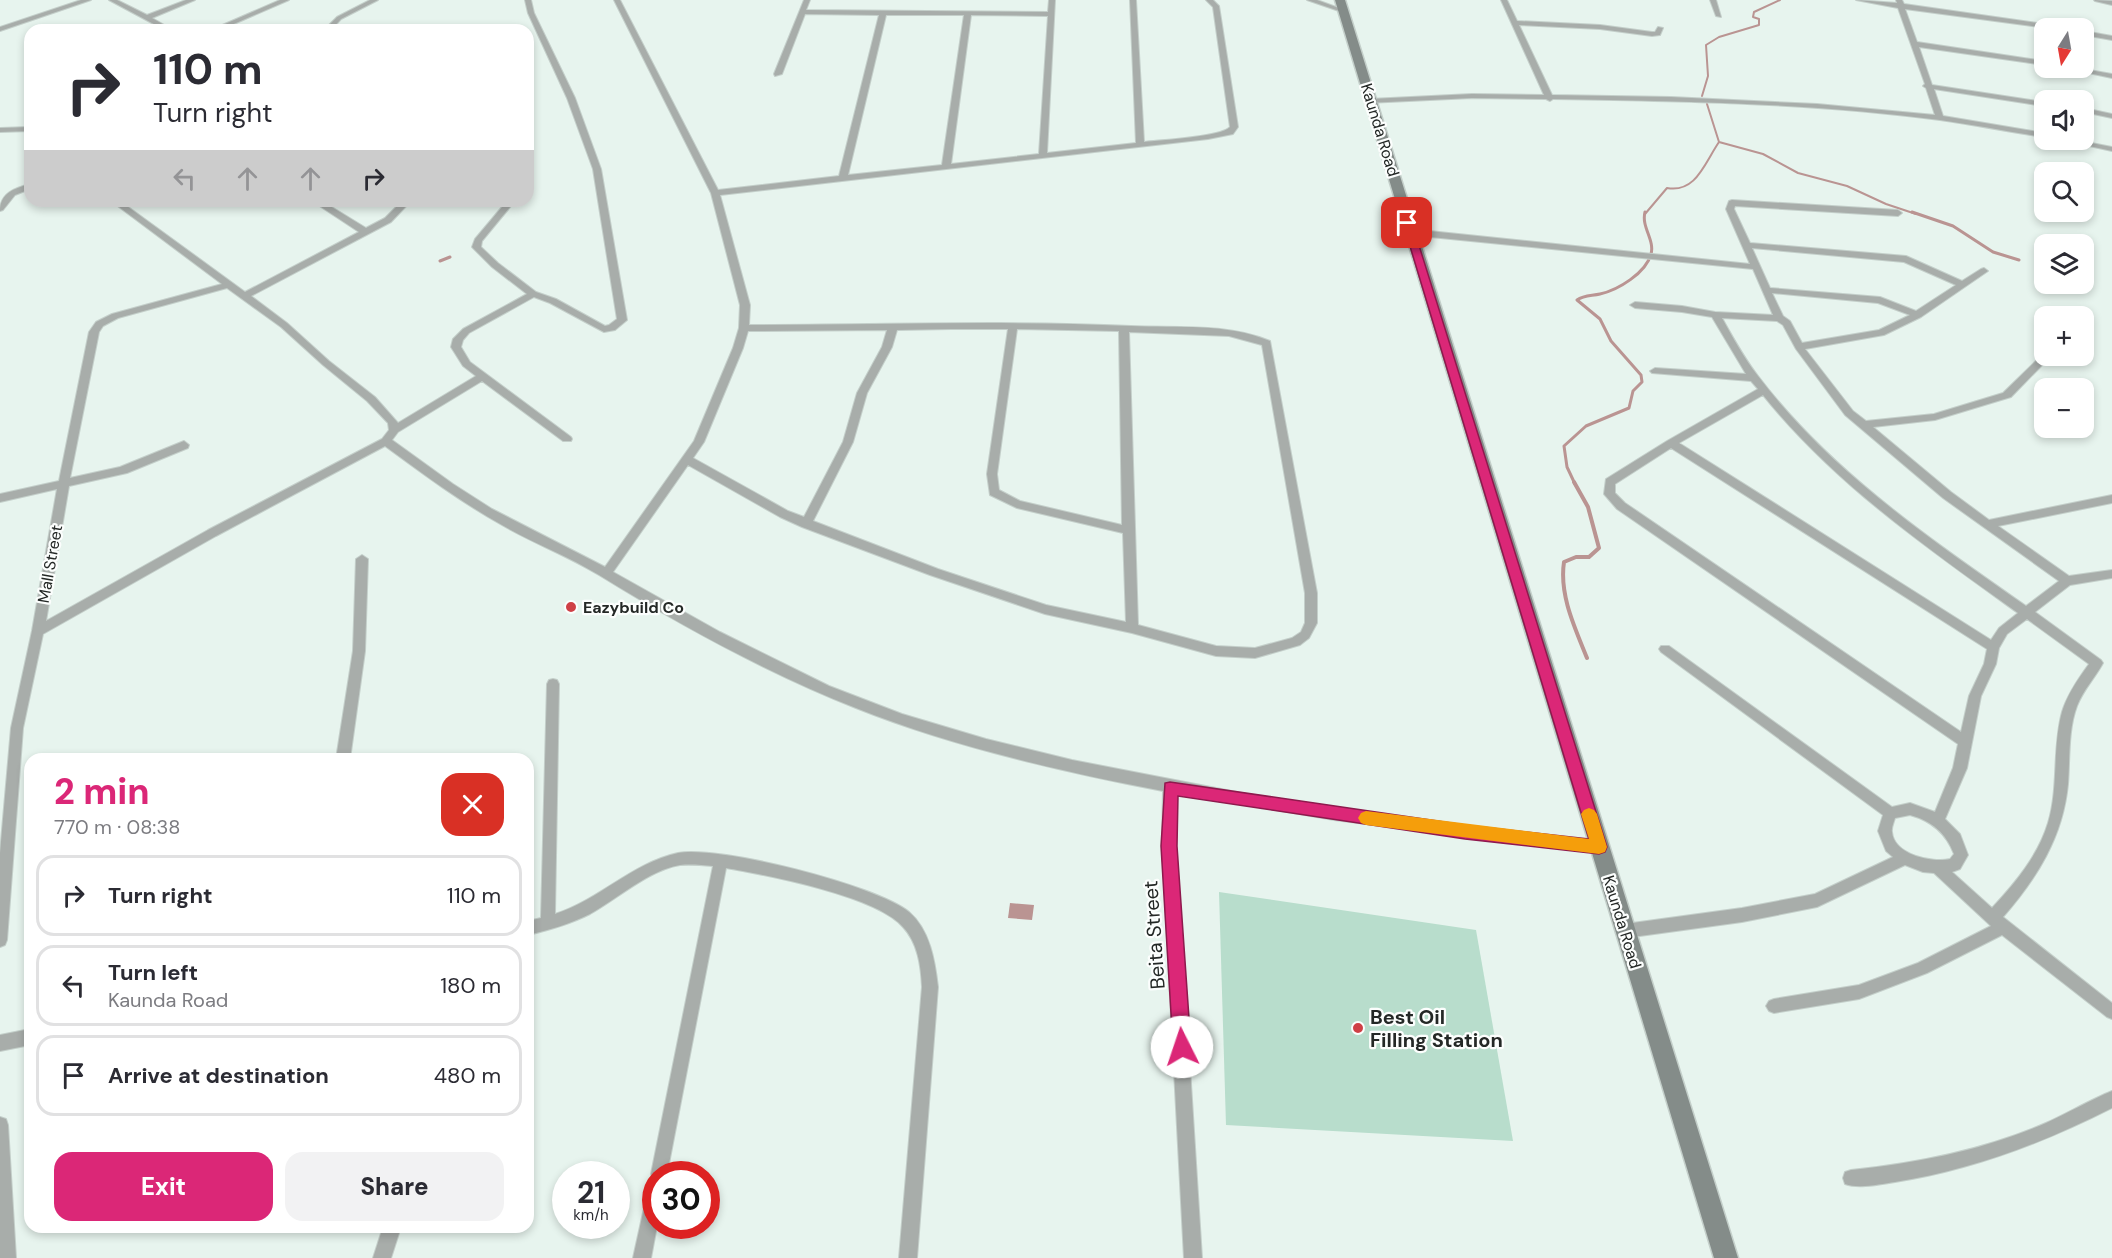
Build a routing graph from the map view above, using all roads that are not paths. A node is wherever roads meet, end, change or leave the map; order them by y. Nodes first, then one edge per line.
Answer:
1 (88, 0) edge
2 (112, 0) edge
3 (192, 0) edge
4 (286, 0) edge
5 (375, 0) edge
6 (528, 0) edge
7 (617, 0) edge
8 (807, 0) edge
9 (1052, 0) edge
10 (1133, 0) edge
11 (1209, 0) edge
12 (1310, 0) edge
13 (1504, 0) edge
14 (1713, 0) edge
15 (1859, 0) edge
16 (2097, 0) edge
17 (1900, 2) edge
18 (2112, 3) edge
19 (1342, 6) edge
20 (803, 12) junction
21 (883, 13) junction
22 (968, 13) junction
23 (1051, 14) junction
24 (1719, 16) dead end
25 (147, 18) junction
26 (17, 23) junction
27 (1516, 23) junction
28 (158, 24) edge
29 (228, 24) edge
30 (333, 24) edge
31 (2034, 24) edge
32 (24, 27) edge
33 (1660, 28) dead end
34 (0, 29) edge
35 (2094, 35) edge
36 (2112, 38) edge
37 (1915, 44) junction
38 (2034, 62) edge
39 (2094, 73) edge
40 (778, 74) dead end
41 (2112, 76) edge
42 (1928, 86) junction
43 (1550, 99) junction
44 (1370, 101) junction
45 (2034, 102) edge
46 (2094, 112) edge
47 (2112, 116) edge
48 (1940, 118) junction
49 (24, 129) edge
50 (0, 130) edge
51 (2034, 133) edge
52 (1140, 145) junction
53 (2094, 145) edge
54 (2112, 149) edge
55 (1043, 155) junction
56 (946, 167) junction
57 (843, 178) junction
58 (24, 188) edge
59 (715, 193) junction
60 (123, 207) edge
61 (326, 207) edge
62 (401, 207) edge
63 (506, 207) edge
64 (0, 208) edge
65 (1898, 213) dead end
66 (366, 232) junction
67 (1410, 232) junction
68 (1746, 245) junction
69 (1756, 267) junction
70 (1984, 272) dead end
71 (227, 285) junction
72 (1963, 285) junction
73 (1767, 290) junction
74 (533, 294) junction
75 (244, 296) junction
76 (1635, 305) dead end
77 (1716, 315) junction
78 (1918, 315) junction
79 (1779, 318) junction
80 (1013, 326) junction
81 (892, 327) junction
82 (744, 328) junction
83 (1124, 328) junction
84 (1799, 347) junction
85 (2036, 366) edge
86 (1656, 371) dead end
87 (483, 376) junction
88 (1754, 378) junction
89 (1764, 390) junction
90 (1864, 425) junction
91 (394, 430) junction
92 (567, 439) dead end
93 (386, 441) junction
94 (1671, 443) junction
95 (184, 445) dead end
96 (688, 460) junction
97 (64, 482) junction
98 (0, 498) edge
99 (2112, 499) edge
100 (806, 524) junction
101 (1988, 524) junction
102 (1128, 530) junction
103 (362, 560) dead end
104 (606, 574) junction
105 (2112, 574) edge
106 (2067, 581) junction
107 (2027, 611) junction
108 (1132, 628) junction
109 (38, 631) junction
110 (1993, 647) junction
111 (1665, 649) dead end
112 (553, 684) dead end
113 (1964, 741) junction
114 (344, 753) edge
115 (1170, 788) junction
116 (1890, 813) junction
117 (1938, 820) junction
118 (6, 821) edge
119 (1599, 847) junction
120 (1905, 858) junction
121 (721, 859) junction
122 (1939, 869) junction
123 (1998, 923) junction
124 (548, 924) junction
125 (534, 927) edge
126 (1625, 931) junction
127 (0, 940) edge
128 (1774, 1006) dead end
129 (2112, 1012) edge
130 (24, 1038) edge
131 (0, 1043) edge
132 (2112, 1099) edge
133 (0, 1125) edge
134 (661, 1161) edge
135 (1851, 1178) dead end
136 (390, 1233) edge
137 (646, 1239) edge
138 (7, 1258) edge
139 (382, 1258) edge
140 (642, 1258) edge
141 (908, 1258) edge
142 (1194, 1258) edge
143 (1726, 1258) edge

1 - 26 street
2 - 25 street
3 - 25 street
4 - 29 street
5 - 30 street
6 - 74 street
7 - 59 street
8 - 20 street
9 - 23 street
10 - 52 street
11 - 52 street
12 - 19 street
13 - 27 street
14 - 24 street
15 - 17 street
16 - 18 street
17 - 31 street
17 - 37 street
19 - 44 main road, Kaunda Road
20 - 21 street
20 - 40 street
21 - 22 street
21 - 57 street
22 - 23 street
22 - 56 street
23 - 55 street
25 - 28 street
26 - 32 street
26 - 34 street
27 - 33 street
27 - 43 street
35 - 36 street
37 - 38 street
37 - 42 street
39 - 41 street
42 - 45 street
42 - 48 street
43 - 44 street
43 - 48 street
44 - 67 main road, Kaunda Road
46 - 47 street
48 - 51 street
49 - 50 street
52 - 55 street
53 - 54 street
55 - 56 street
56 - 57 street
57 - 59 street
58 - 64 street
59 - 82 street
60 - 71 street
61 - 66 street
62 - 66 street
63 - 74 street
65 - 68 street
66 - 75 street
67 - 69 street
67 - 119 main road, Kaunda Road
68 - 69 street
68 - 72 street
69 - 73 street
70 - 72 street
71 - 75 street
71 - 97 street, Mall Street
72 - 78 street
73 - 78 street
73 - 79 street
74 - 87 street
75 - 91 street
76 - 77 street
77 - 79 street
77 - 88 street
78 - 84 street
79 - 84 street
80 - 81 street
80 - 83 street
80 - 102 street
81 - 82 street
81 - 100 street
82 - 96 street
83 - 102 street
83 - 108 street
84 - 90 street
85 - 90 street
86 - 88 street
87 - 91 street
87 - 92 street
88 - 89 street
89 - 94 street
89 - 107 street
90 - 101 street
91 - 93 street
93 - 104 street
93 - 109 street
94 - 110 street
94 - 113 street
95 - 97 street
96 - 100 street
96 - 104 street
97 - 98 street
97 - 109 street, Mall Street
99 - 101 street
100 - 108 street
101 - 106 street
102 - 108 street
103 - 114 street
104 - 115 street
105 - 106 street
106 - 107 street
107 - 110 street
107 - 123 street
109 - 118 street, Mall Street
110 - 113 street
111 - 116 street
112 - 124 street
113 - 117 street
115 - 119 street
115 - 142 street, Beita Street
116 - 117 street
116 - 120 street
117 - 122 street
118 - 127 street, Mall Street
119 - 126 main road, Kaunda Road
120 - 122 street
120 - 126 street
121 - 124 street
121 - 134 street
121 - 141 street
122 - 123 street
123 - 128 street
123 - 129 street
124 - 125 street
126 - 143 main road, Kaunda Road
130 - 131 street
132 - 135 street
133 - 138 street
136 - 139 street
137 - 140 street

